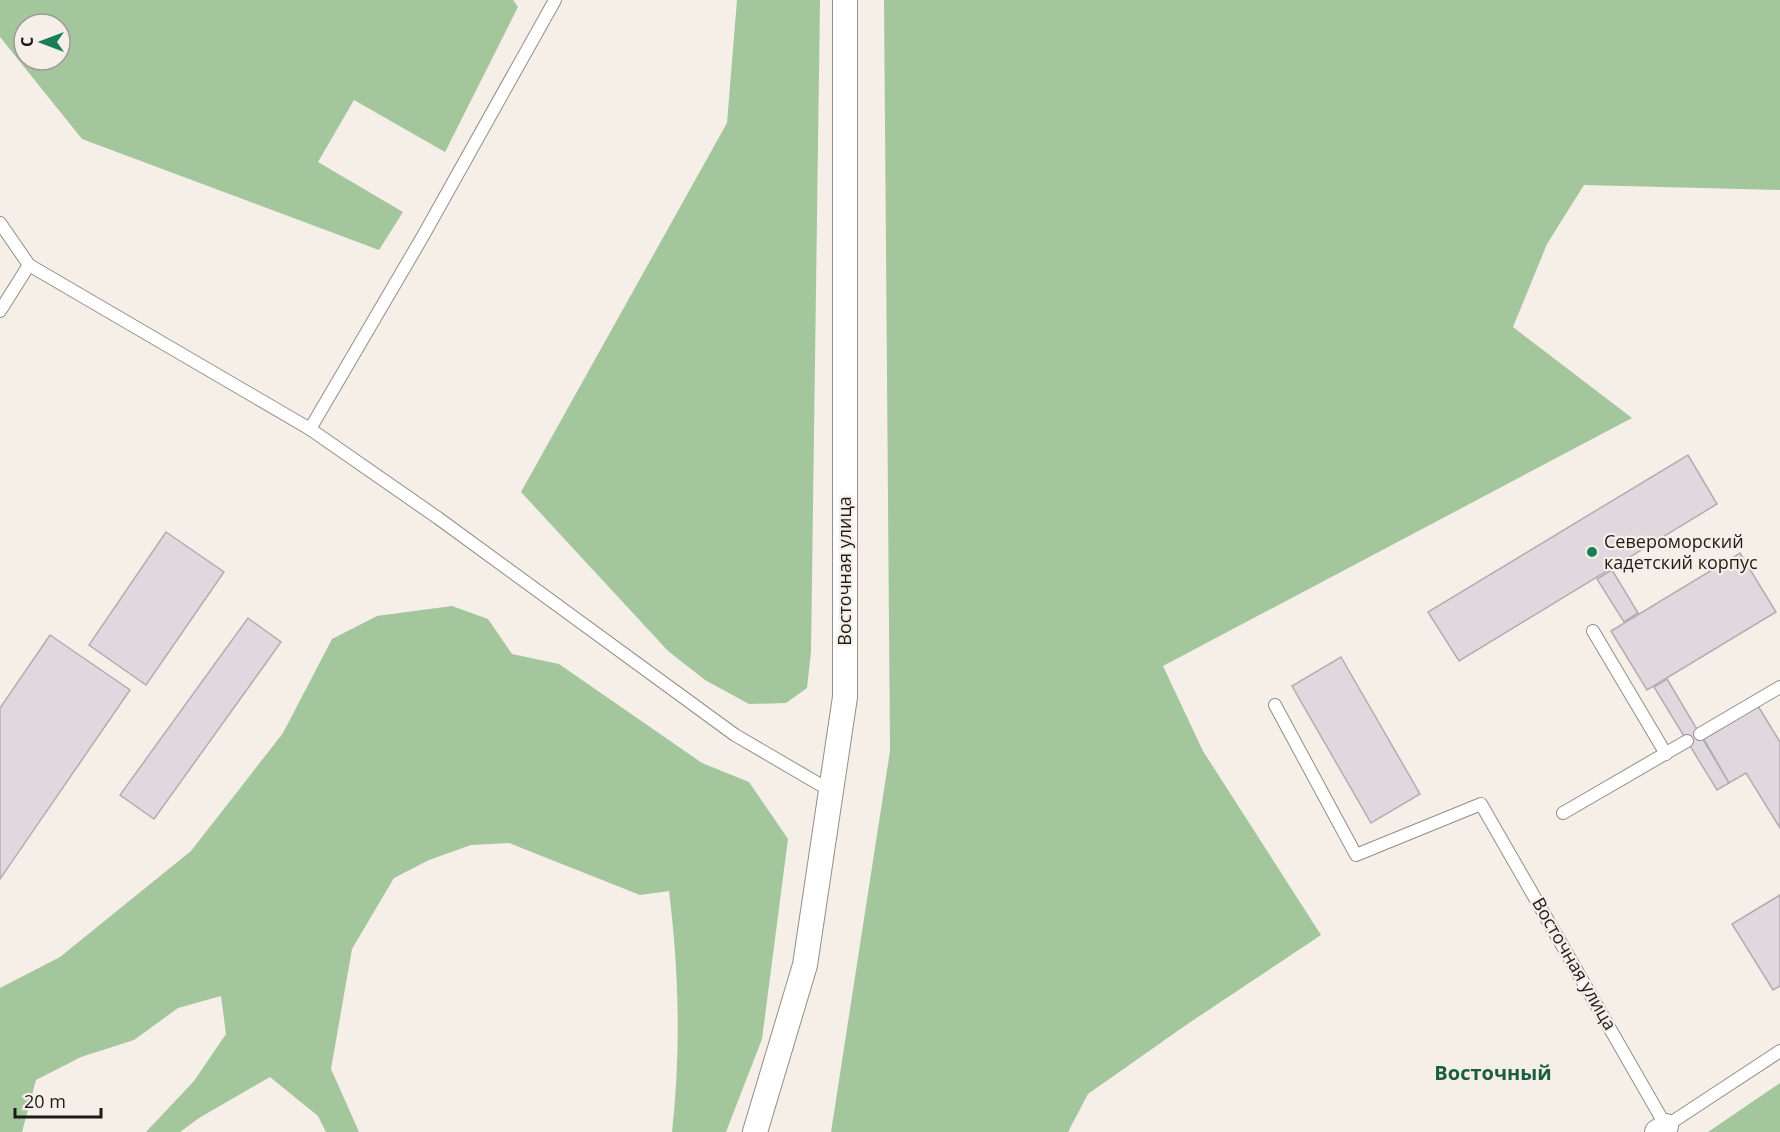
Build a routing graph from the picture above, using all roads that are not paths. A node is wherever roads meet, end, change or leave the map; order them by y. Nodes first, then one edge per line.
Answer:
1 (555, 0) edge
2 (845, 0) edge
3 (0, 223) edge
4 (29, 265) junction
5 (0, 311) edge
6 (310, 429) junction
7 (1593, 632) dead end
8 (1780, 687) edge
9 (1275, 705) dead end
10 (1700, 734) dead end
11 (1687, 741) dead end
12 (1666, 754) junction
13 (831, 791) junction
14 (1563, 813) dead end
15 (1780, 1051) edge
16 (1664, 1130) edge
17 (755, 1132) edge

1 - 6 lane
2 - 13 street, Восточная улица
3 - 4 lane
4 - 5 lane
4 - 6 lane
6 - 13 lane
7 - 12 lane
8 - 10 lane
9 - 16 lane, Восточная улица
11 - 12 lane
12 - 14 lane
13 - 17 street, Восточная улица
15 - 16 lane

